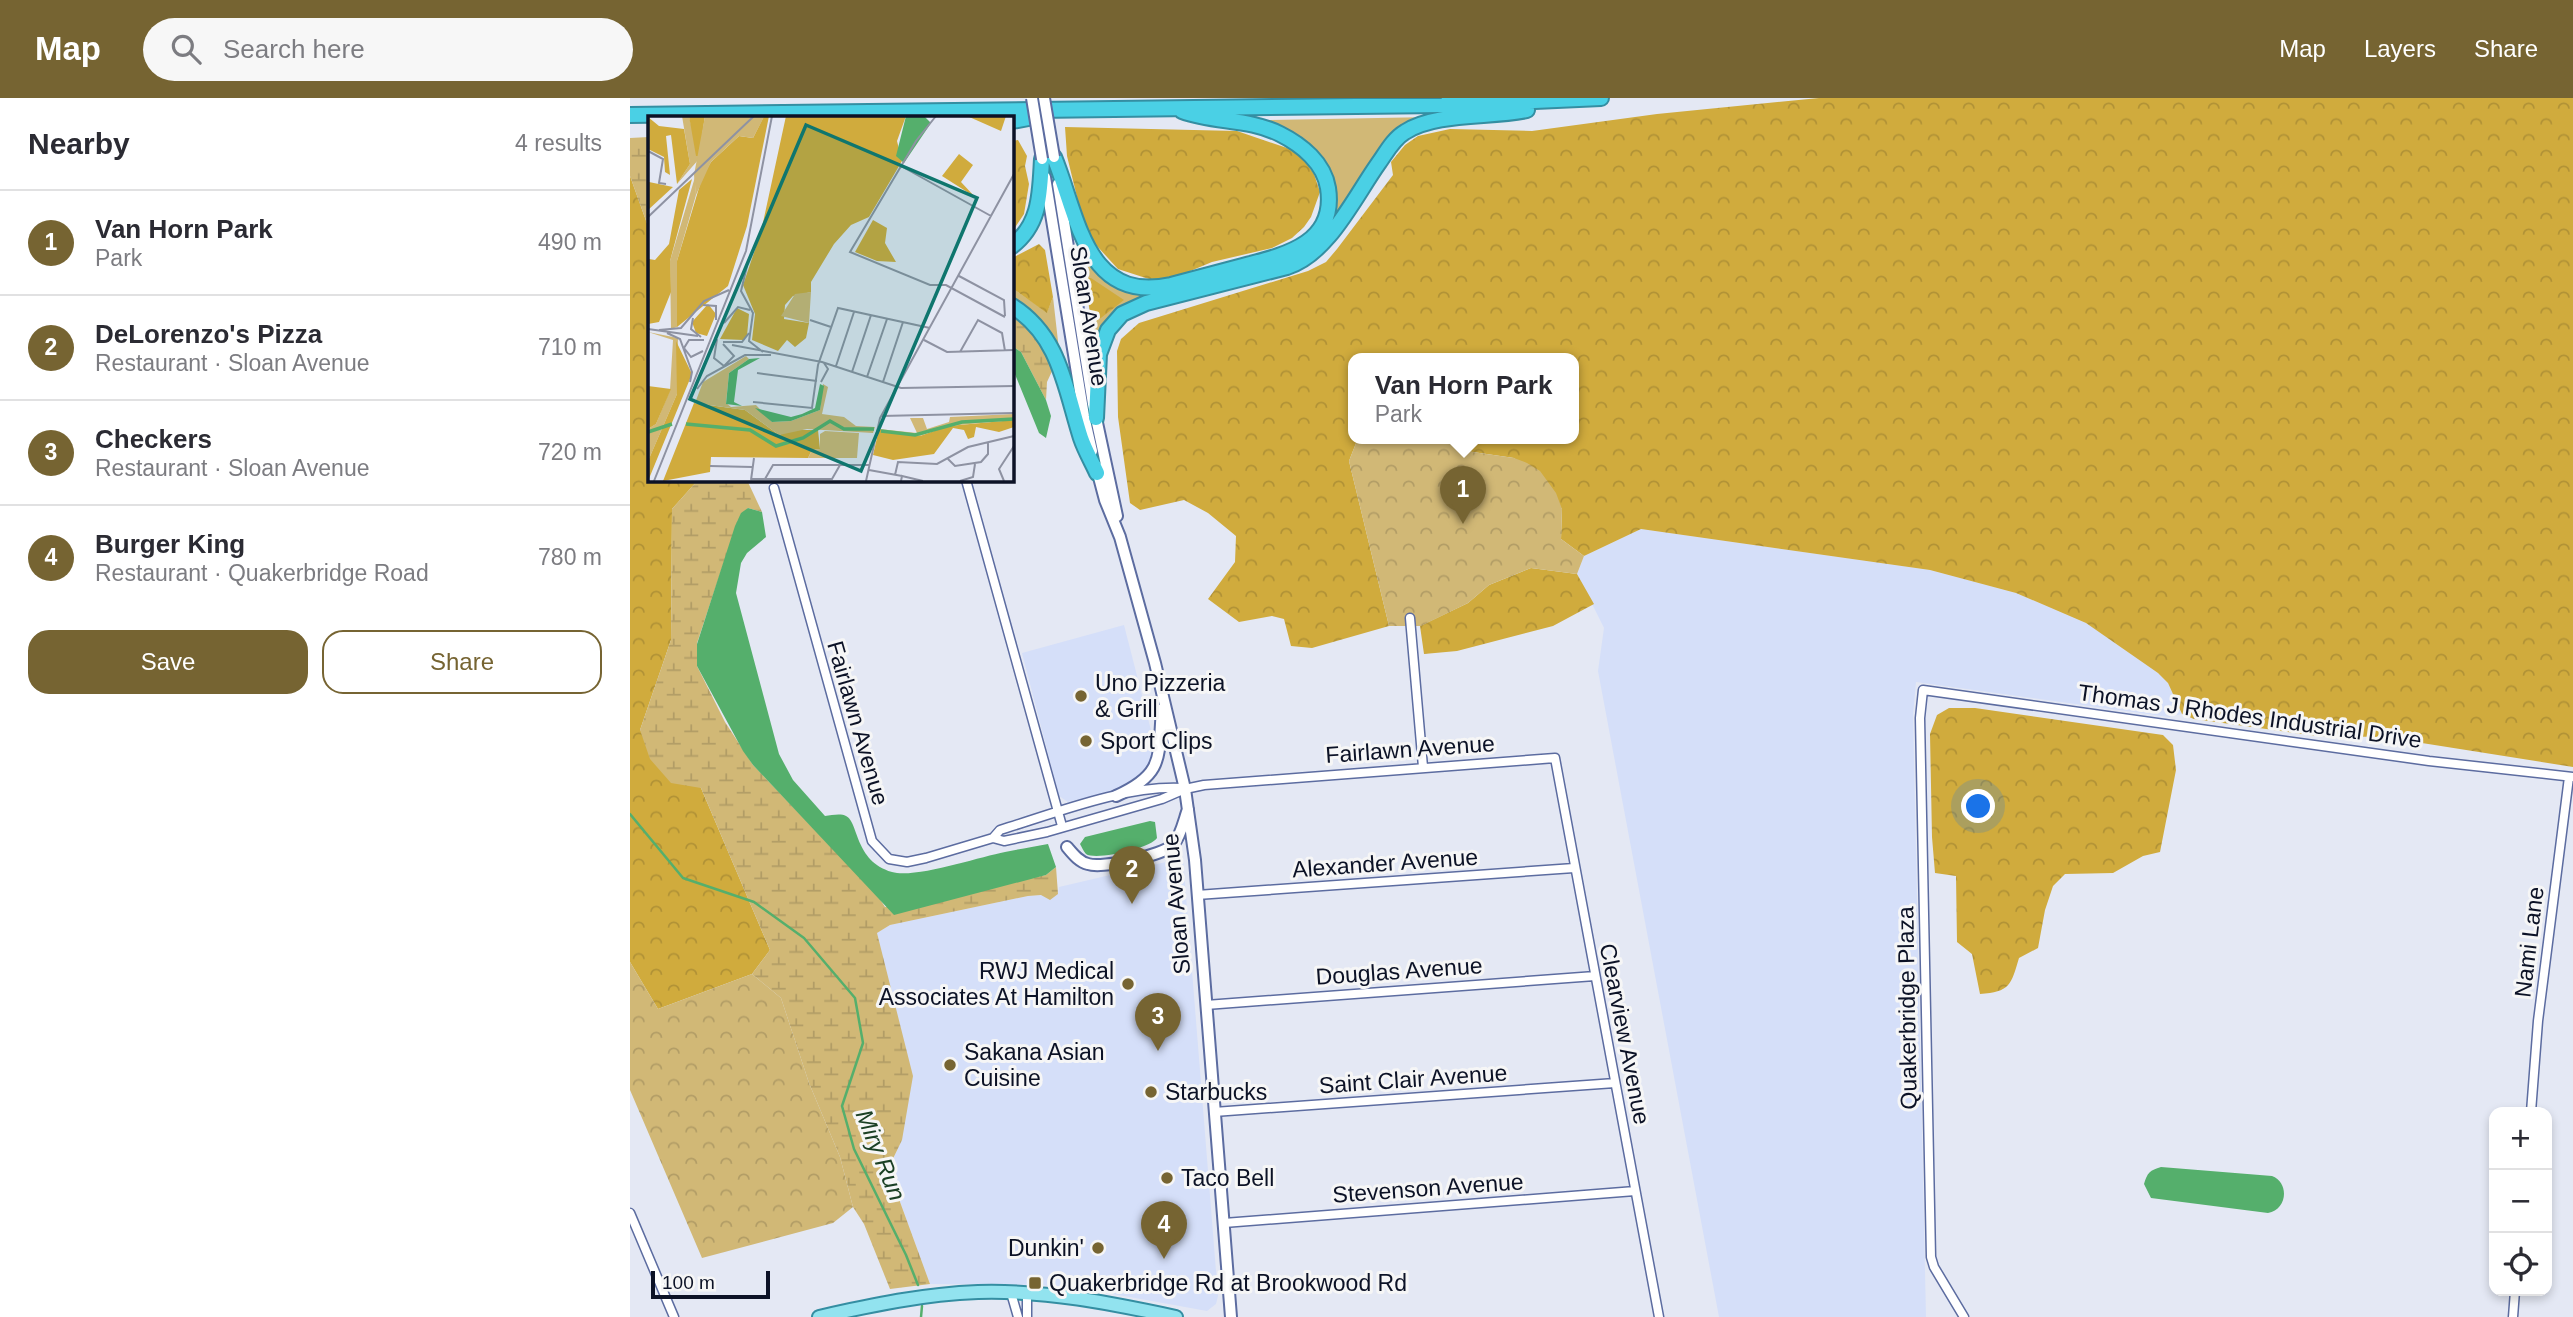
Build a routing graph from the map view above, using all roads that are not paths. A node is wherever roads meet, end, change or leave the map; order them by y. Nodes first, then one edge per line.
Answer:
1 (1032, 98) edge
2 (1044, 98) edge
3 (1601, 98) edge
4 (1574, 100) junction
5 (1174, 108) junction
6 (1061, 110) junction
7 (630, 115) edge
8 (711, 116) edge
9 (1013, 121) edge
10 (1048, 158) junction
11 (1013, 245) edge
12 (1013, 307) edge
13 (1096, 418) junction
14 (1097, 473) junction
15 (967, 481) edge
16 (774, 488) dead end
17 (1120, 537) junction
18 (1410, 618) dead end
19 (1923, 691) joint
20 (1163, 699) junction
21 (1555, 758) joint
22 (1423, 767) junction
23 (2571, 777) edge
24 (1185, 789) junction
25 (1116, 796) junction
26 (1189, 807) junction
27 (1058, 812) junction
28 (1062, 827) junction
29 (993, 838) junction
30 (1067, 847) dead end
31 (1574, 868) junction
32 (1198, 895) junction
33 (1595, 976) junction
34 (1206, 1005) junction
35 (1615, 1083) junction
36 (2530, 1107) edge
37 (1214, 1112) junction
38 (1635, 1191) junction
39 (630, 1213) edge
40 (1224, 1223) junction
41 (1011, 1293) junction
42 (1027, 1293) junction
43 (2515, 1296) edge
44 (674, 1317) edge
45 (819, 1317) edge
46 (1018, 1317) edge
47 (1027, 1317) edge
48 (1176, 1317) edge
49 (1231, 1317) edge
50 (1659, 1317) edge
51 (1964, 1317) edge
52 (2513, 1317) edge

1 - 10 main road, Sloan Avenue, bridge
2 - 10 main road, Sloan Avenue, bridge
3 - 4 highway
4 - 5 highway
4 - 13 highway
5 - 6 highway
5 - 10 highway
6 - 8 highway
6 - 9 highway
7 - 8 highway
10 - 11 highway
10 - 13 main road, Sloan Avenue
10 - 14 main road, Sloan Avenue
12 - 14 highway
13 - 17 main road, Sloan Avenue
14 - 17 main road, Sloan Avenue
15 - 27 street
16 - 29 street, Fairlawn Avenue
17 - 20 main road, Sloan Avenue
18 - 22 street
19 - 23 street, Thomas J Rhodes Industrial Drive
19 - 51 street, Quakerbridge Plaza
20 - 24 main road, Sloan Avenue
20 - 25 main road
21 - 22 street, Fairlawn Avenue
21 - 31 street, Clearview Avenue
22 - 24 street, Fairlawn Avenue
23 - 36 street, Nami Lane
24 - 25 street, Fairlawn Avenue
24 - 26 main road, Sloan Avenue
24 - 28 street, Fairlawn Avenue
25 - 27 street, Fairlawn Avenue
26 - 30 main road
26 - 32 main road, Sloan Avenue
27 - 28 street
27 - 29 street, Fairlawn Avenue
28 - 29 street, Fairlawn Avenue
31 - 32 street, Alexander Avenue
31 - 33 street, Clearview Avenue
32 - 34 main road, Sloan Avenue
33 - 34 street, Douglas Avenue
33 - 35 street, Clearview Avenue
34 - 37 main road, Sloan Avenue
35 - 37 street, Saint Clair Avenue
35 - 38 street, Clearview Avenue
37 - 40 main road, Sloan Avenue
38 - 40 street, Stevenson Avenue
38 - 50 street, Clearview Avenue
39 - 44 street
40 - 49 main road, Sloan Avenue
41 - 42 main road
41 - 45 main road
41 - 46 street
42 - 47 street
42 - 48 main road
43 - 52 street

